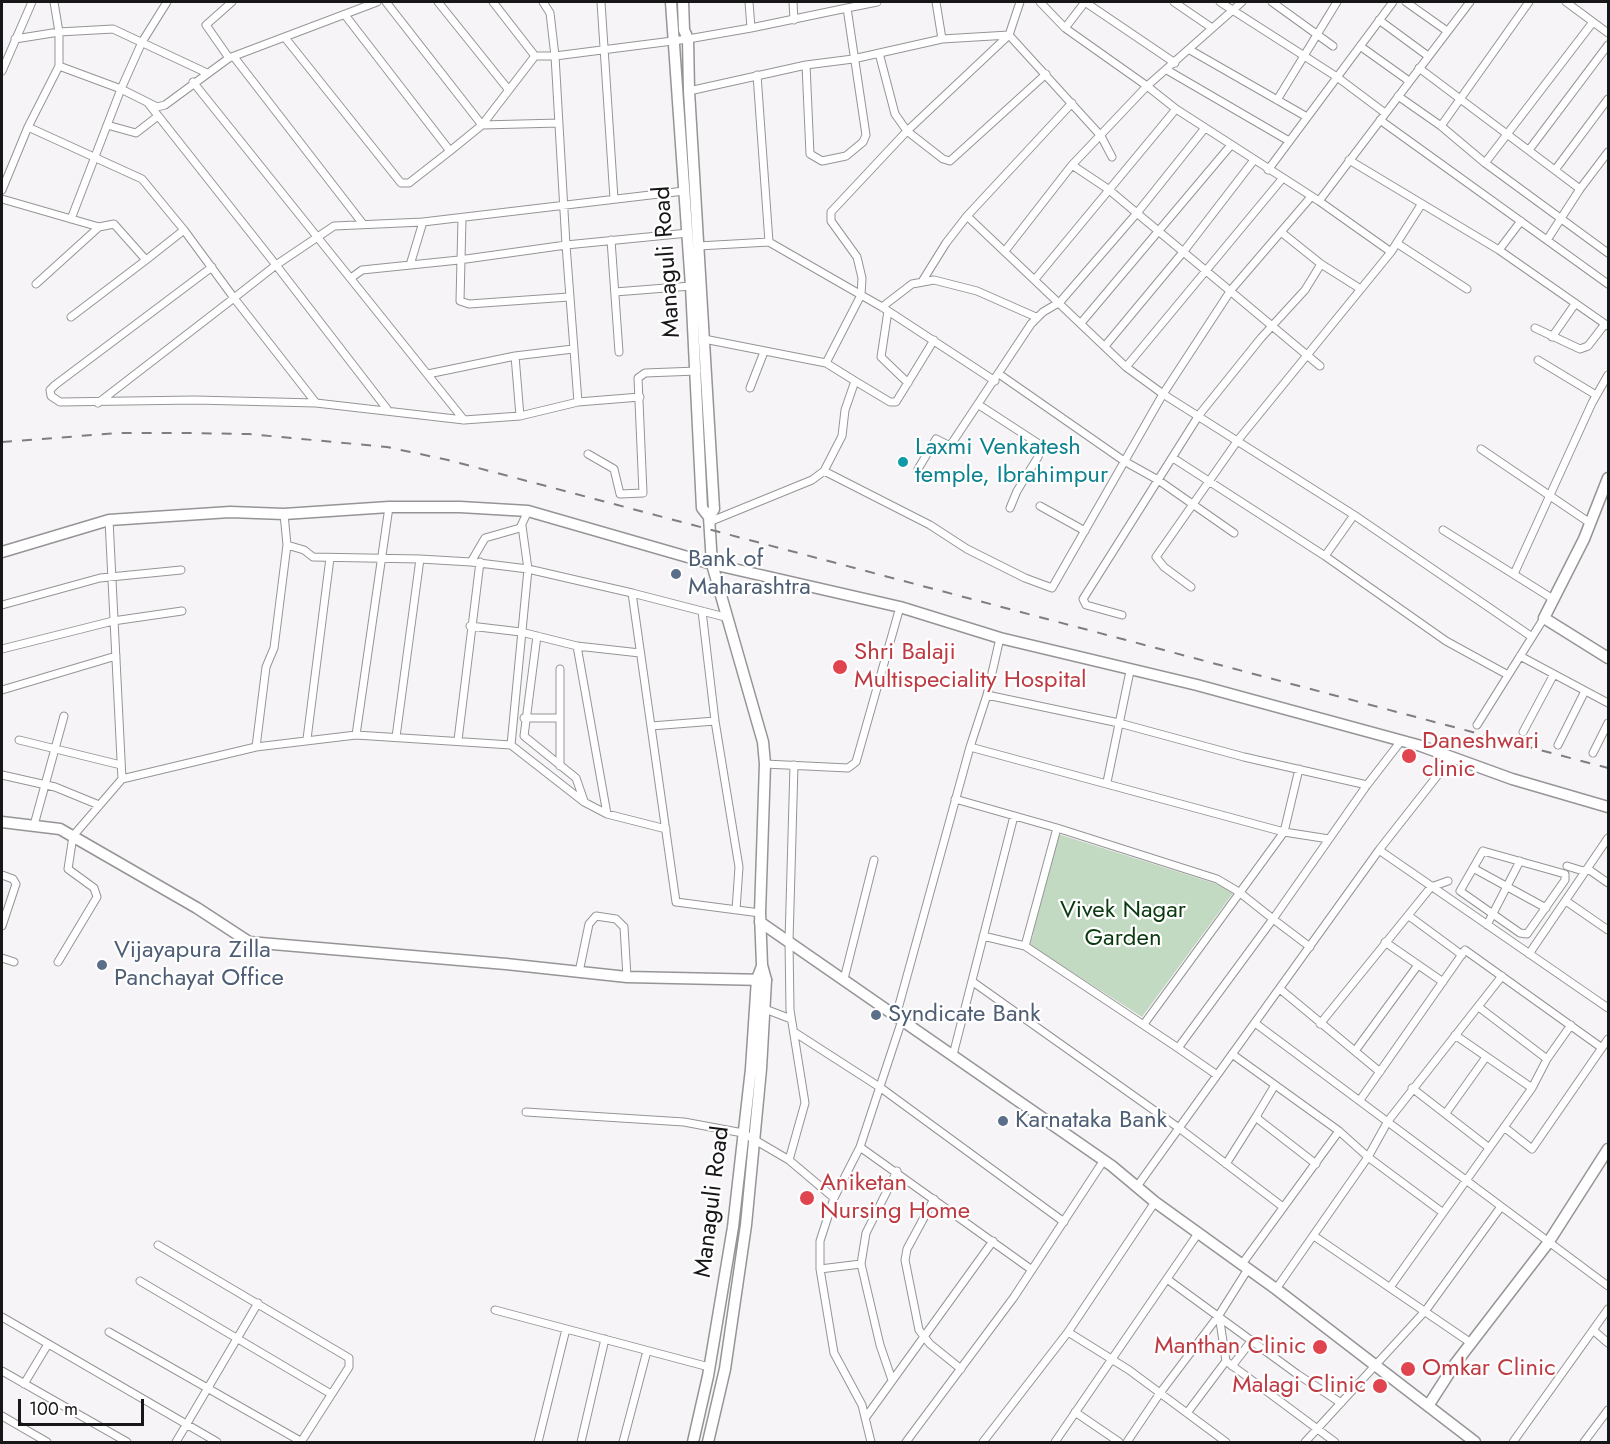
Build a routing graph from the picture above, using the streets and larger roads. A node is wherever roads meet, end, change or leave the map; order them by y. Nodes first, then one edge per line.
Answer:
1 (32, 2) edge
2 (54, 2) edge
3 (167, 2) edge
4 (232, 2) edge
5 (377, 2) edge
6 (386, 2) edge
7 (438, 2) edge
8 (493, 2) edge
9 (543, 2) edge
10 (601, 2) edge
11 (671, 2) edge
12 (683, 2) edge
13 (749, 2) edge
14 (793, 2) edge
15 (877, 2) edge
16 (936, 2) edge
17 (1020, 2) edge
18 (1040, 2) edge
19 (1085, 2) edge
20 (1174, 2) edge
21 (1220, 2) edge
22 (1242, 2) edge
23 (1272, 2) edge
24 (1336, 2) edge
25 (1393, 2) edge
26 (1406, 2) edge
27 (1529, 2) edge
28 (1566, 2) edge
29 (1465, 3) edge
30 (847, 8) junction
31 (1233, 9) junction
32 (345, 15) junction
33 (794, 20) junction
34 (1379, 20) junction
35 (1593, 22) junction
36 (751, 28) junction
37 (1065, 28) junction
38 (1212, 28) junction
39 (1447, 31) junction
40 (59, 32) junction
41 (1316, 33) junction
42 (1608, 33) edge
43 (1009, 35) junction
44 (15, 39) junction
45 (286, 39) junction
46 (688, 39) junction
47 (942, 39) junction
48 (674, 41) junction
49 (142, 42) junction
50 (1608, 45) edge
51 (1333, 46) dead end
52 (1360, 46) junction
53 (605, 49) junction
54 (1190, 50) junction
55 (879, 52) junction
56 (1303, 54) junction
57 (535, 56) junction
58 (555, 56) junction
59 (1428, 56) junction
60 (231, 58) junction
61 (853, 60) junction
62 (1175, 63) junction
63 (806, 65) junction
64 (59, 66) junction
65 (1419, 68) junction
66 (1167, 70) junction
67 (2, 71) edge
68 (207, 73) junction
69 (1046, 74) junction
70 (757, 75) junction
71 (1337, 77) junction
72 (1409, 81) junction
73 (193, 82) junction
74 (1147, 86) junction
75 (121, 89) junction
76 (508, 89) junction
77 (689, 91) junction
78 (1398, 96) junction
79 (1461, 97) junction
80 (1608, 99) edge
81 (1277, 100) junction
82 (1072, 103) junction
83 (148, 104) junction
84 (1176, 109) junction
85 (1385, 113) junction
86 (158, 116) junction
87 (1308, 117) junction
88 (1380, 120) junction
89 (558, 123) junction
90 (107, 125) junction
91 (482, 125) junction
92 (28, 126) junction
93 (1441, 126) junction
94 (1205, 128) junction
95 (907, 131) junction
96 (1507, 133) junction
97 (1101, 135) junction
98 (1289, 141) junction
99 (1231, 145) junction
100 (1529, 150) junction
101 (450, 151) junction
102 (1608, 153) edge
103 (94, 156) junction
104 (1112, 157) dead end
105 (1254, 160) junction
106 (1349, 160) junction
107 (1485, 163) junction
108 (1072, 165) junction
109 (1268, 170) junction
110 (1555, 170) junction
111 (1282, 179) junction
112 (1108, 189) junction
113 (1580, 189) junction
114 (2, 190) edge
115 (684, 191) junction
116 (1311, 198) junction
117 (2, 199) edge
118 (614, 200) junction
119 (1318, 201) junction
120 (1421, 205) junction
121 (563, 206) junction
122 (1137, 213) junction
123 (967, 216) junction
124 (462, 218) junction
125 (1561, 218) junction
126 (72, 219) junction
127 (1521, 221) junction
128 (423, 222) junction
129 (363, 224) junction
130 (99, 227) junction
131 (184, 230) junction
132 (1160, 231) junction
133 (1281, 232) junction
134 (688, 233) junction
135 (317, 236) junction
136 (611, 240) junction
137 (1547, 240) junction
138 (769, 242) junction
139 (566, 244) junction
140 (1398, 244) junction
141 (698, 246) junction
142 (1499, 250) junction
143 (1005, 251) junction
144 (1185, 251) junction
145 (1391, 252) junction
146 (1608, 253) edge
147 (146, 260) junction
148 (459, 260) junction
149 (1321, 264) junction
150 (410, 265) junction
151 (276, 266) junction
152 (212, 267) junction
153 (1208, 270) junction
154 (351, 278) junction
155 (1036, 278) junction
156 (923, 280) junction
157 (36, 284) dead end
158 (1608, 284) edge
159 (692, 286) junction
160 (1359, 288) junction
161 (1467, 289) dead end
162 (1231, 290) junction
163 (615, 292) junction
164 (861, 295) junction
165 (569, 297) junction
166 (234, 298) junction
167 (1060, 302) junction
168 (1575, 304) junction
169 (885, 309) junction
170 (71, 317) dead end
171 (1036, 317) junction
172 (1082, 323) junction
173 (1273, 325) junction
174 (1607, 325) edge
175 (1535, 328) dead end
176 (1552, 336) junction
177 (704, 339) junction
178 (934, 340) junction
179 (1105, 346) junction
180 (573, 349) junction
181 (619, 352) dead end
182 (764, 352) junction
183 (515, 356) junction
184 (1308, 356) junction
185 (1538, 360) dead end
186 (826, 363) junction
187 (1320, 366) dead end
188 (1126, 367) junction
189 (697, 371) junction
190 (428, 374) junction
191 (999, 374) junction
192 (1608, 375) edge
193 (855, 381) junction
194 (995, 381) junction
195 (908, 383) junction
196 (750, 388) dead end
197 (1163, 394) junction
198 (1596, 395) junction
199 (640, 397) junction
200 (578, 402) junction
201 (98, 403) junction
202 (316, 404) junction
203 (979, 405) junction
204 (387, 410) junction
205 (1199, 415) junction
206 (520, 416) junction
207 (464, 420) junction
208 (1238, 440) junction
209 (1481, 449) dead end
210 (588, 454) dead end
211 (1173, 458) junction
212 (1124, 461) junction
213 (918, 470) dead end
214 (824, 471) junction
215 (1608, 478) edge
216 (1158, 480) junction
217 (1210, 480) junction
218 (1551, 497) junction
219 (1191, 504) junction
220 (1040, 506) dead end
221 (389, 507) junction
222 (1010, 508) dead end
223 (528, 511) junction
224 (284, 514) junction
225 (1354, 515) junction
226 (709, 519) junction
227 (109, 520) junction
228 (1590, 523) junction
229 (522, 526) junction
230 (1443, 530) dead end
231 (1085, 531) junction
232 (1234, 533) dead end
233 (287, 545) junction
234 (2, 552) edge
235 (1325, 556) junction
236 (330, 558) junction
237 (381, 558) junction
238 (420, 558) junction
239 (471, 562) junction
240 (480, 562) junction
241 (712, 564) junction
242 (528, 569) junction
243 (181, 570) dead end
244 (1514, 574) junction
245 (112, 576) junction
246 (1191, 586) dead end
247 (632, 593) junction
248 (1553, 599) junction
249 (2, 605) edge
250 (900, 607) junction
251 (182, 611) dead end
252 (702, 611) junction
253 (1122, 615) dead end
254 (725, 617) junction
255 (1544, 618) junction
256 (113, 621) junction
257 (470, 626) junction
258 (524, 633) junction
259 (537, 636) junction
260 (1532, 637) junction
261 (1000, 638) junction
262 (577, 646) junction
263 (2, 649) edge
264 (640, 653) junction
265 (116, 656) junction
266 (1520, 656) junction
267 (1608, 658) edge
268 (560, 669) dead end
269 (1130, 671) junction
270 (1554, 674) junction
271 (1508, 675) junction
272 (2, 690) edge
273 (1585, 691) junction
274 (987, 695) junction
275 (1608, 703) edge
276 (64, 716) dead end
277 (524, 718) junction
278 (558, 718) junction
279 (716, 721) junction
280 (1119, 723) junction
281 (1608, 723) edge
282 (1478, 725) dead end
283 (651, 726) junction
284 (1523, 732) dead end
285 (356, 735) junction
286 (396, 737) junction
287 (307, 739) junction
288 (19, 740) dead end
289 (458, 740) junction
290 (1401, 741) junction
291 (511, 745) junction
292 (1558, 745) dead end
293 (256, 747) junction
294 (970, 747) junction
295 (55, 749) junction
296 (1593, 753) dead end
297 (1452, 757) junction
298 (765, 764) junction
299 (121, 765) junction
300 (794, 765) junction
301 (560, 766) junction
302 (1299, 770) junction
303 (2, 775) edge
304 (122, 779) junction
305 (1107, 782) junction
306 (45, 784) junction
307 (1367, 785) junction
308 (955, 799) junction
309 (584, 802) junction
310 (99, 805) junction
311 (1608, 807) edge
312 (606, 814) junction
313 (1014, 816) junction
314 (2, 824) edge
315 (34, 825) junction
316 (1057, 828) junction
317 (666, 829) junction
318 (1284, 832) junction
319 (73, 836) junction
320 (1608, 838) edge
321 (1329, 839) junction
322 (1379, 850) junction
323 (874, 860) dead end
324 (1520, 861) junction
325 (1567, 866) dead end
326 (1473, 868) junction
327 (1588, 869) junction
328 (2, 875) edge
329 (1448, 881) dead end
330 (1608, 883) edge
331 (1507, 886) junction
332 (1431, 887) junction
333 (1239, 892) junction
334 (1566, 901) junction
335 (1546, 908) junction
336 (736, 910) junction
337 (1493, 914) junction
338 (1409, 916) junction
339 (760, 918) junction
340 (1273, 919) junction
341 (1487, 925) junction
342 (2, 926) edge
343 (1608, 930) edge
344 (984, 936) junction
345 (789, 941) junction
346 (1385, 942) junction
347 (1025, 946) junction
348 (1310, 947) junction
349 (1529, 954) junction
350 (1462, 955) junction
351 (2, 958) edge
352 (14, 962) dead end
353 (57, 962) dead end
354 (1418, 965) junction
355 (579, 972) junction
356 (1502, 976) junction
357 (627, 977) junction
358 (762, 979) junction
359 (844, 979) junction
360 (973, 982) junction
361 (1443, 982) junction
362 (1280, 989) junction
363 (1479, 1008) junction
364 (1608, 1008) edge
365 (765, 1009) junction
366 (899, 1018) junction
367 (791, 1019) junction
368 (1255, 1023) junction
369 (1144, 1024) junction
370 (1320, 1024) junction
371 (1570, 1025) junction
372 (794, 1032) junction
373 (1455, 1035) junction
374 (1608, 1039) edge
375 (1178, 1048) junction
376 (1602, 1048) junction
377 (1355, 1050) junction
378 (1232, 1054) junction
379 (953, 1055) junction
380 (1486, 1057) junction
381 (1547, 1059) junction
382 (1380, 1072) junction
383 (1217, 1075) junction
384 (1275, 1084) junction
385 (881, 1088) junction
386 (1412, 1088) junction
387 (1532, 1088) junction
388 (1360, 1100) junction
389 (525, 1112) dead end
390 (1446, 1113) junction
391 (1257, 1115) junction
392 (1388, 1121) junction
393 (1504, 1127) junction
394 (1179, 1128) junction
395 (1339, 1131) junction
396 (743, 1133) junction
397 (754, 1137) junction
398 (860, 1147) junction
399 (1488, 1147) junction
400 (1608, 1149) edge
401 (1368, 1157) junction
402 (789, 1160) junction
403 (1104, 1160) junction
404 (1226, 1164) junction
405 (1316, 1164) junction
406 (897, 1172) junction
407 (1466, 1181) junction
408 (1138, 1185) junction
409 (834, 1198) junction
410 (934, 1199) junction
411 (1155, 1202) junction
412 (1283, 1207) junction
413 (1500, 1208) junction
414 (1442, 1212) junction
415 (1064, 1221) junction
416 (1199, 1232) junction
417 (1314, 1236) junction
418 (993, 1241) junction
419 (1548, 1243) junction
420 (158, 1245) dead end
421 (861, 1264) junction
422 (1245, 1266) junction
423 (820, 1269) junction
424 (1032, 1270) junction
425 (1167, 1279) junction
426 (141, 1281) dead end
427 (1391, 1286) junction
428 (1608, 1286) edge
429 (1276, 1289) junction
430 (258, 1303) junction
431 (1608, 1309) edge
432 (495, 1310) dead end
433 (1426, 1310) junction
434 (1219, 1315) junction
435 (2, 1317) edge
436 (567, 1329) junction
437 (1593, 1330) junction
438 (109, 1332) dead end
439 (1068, 1332) junction
440 (922, 1336) junction
441 (237, 1338) junction
442 (605, 1340) junction
443 (1252, 1340) junction
444 (1472, 1343) junction
445 (1608, 1343) edge
446 (48, 1344) junction
447 (647, 1351) junction
448 (1112, 1359) junction
449 (1229, 1364) junction
450 (1374, 1366) junction
451 (709, 1367) junction
452 (961, 1368) junction
453 (2, 1371) edge
454 (892, 1380) junction
455 (24, 1384) junction
456 (208, 1390) junction
457 (1160, 1393) junction
458 (330, 1394) junction
459 (1341, 1403) junction
460 (1428, 1406) junction
461 (1608, 1410) edge
462 (1075, 1412) junction
463 (1187, 1413) junction
464 (2, 1416) edge
465 (866, 1417) junction
466 (186, 1425) junction
467 (1318, 1428) junction
468 (301, 1442) edge
469 (47, 1443) edge
470 (127, 1443) edge
471 (176, 1443) edge
472 (217, 1443) edge
473 (538, 1443) edge
474 (581, 1443) edge
475 (623, 1443) edge
476 (693, 1443) edge
477 (708, 1443) edge
478 (871, 1443) edge
479 (906, 1443) edge
480 (983, 1443) edge
481 (1055, 1443) edge
482 (1119, 1443) edge
483 (1127, 1443) edge
484 (1226, 1443) edge
485 (1305, 1443) edge
486 (1335, 1443) edge
487 (1475, 1443) edge
488 (1513, 1443) edge
489 (1584, 1443) edge

1 - 44 street
2 - 40 street
3 - 49 street
4 - 60 street
5 - 32 street
6 - 91 street
7 - 76 street
8 - 57 street
9 - 58 street
10 - 53 street
11 - 48 street, Managuli Road
12 - 46 street, Managuli Road
13 - 36 street
14 - 33 street
15 - 30 street
16 - 47 street
17 - 43 street
18 - 37 street
19 - 37 street
19 - 62 street
20 - 38 street
21 - 31 street
22 - 31 street
23 - 41 street
24 - 41 street
25 - 34 street
26 - 39 street
27 - 79 street
28 - 35 street
29 - 39 street
30 - 33 street
30 - 61 street
31 - 38 street
31 - 56 street
32 - 45 street
32 - 101 street
33 - 36 street
34 - 52 street
34 - 59 street
35 - 42 street
35 - 96 street
36 - 46 street
37 - 74 street
38 - 54 street
39 - 59 street
40 - 44 street
40 - 49 street
40 - 64 street
41 - 51 street
41 - 56 street
43 - 47 street
43 - 69 street
43 - 95 street
44 - 67 street
45 - 60 street
45 - 101 street
46 - 48 street
46 - 77 street, Managuli Road
47 - 55 street
48 - 53 street
48 - 115 street, Managuli Road
49 - 68 street
49 - 75 street
50 - 100 street
52 - 71 street
52 - 72 street
53 - 58 street
53 - 118 street
54 - 62 street
54 - 81 street
55 - 61 street
55 - 95 street
56 - 71 street
56 - 81 street
57 - 58 street
57 - 76 street
58 - 89 street
59 - 65 street
60 - 68 street
60 - 129 street
61 - 63 street
61 - 63 street
62 - 66 street
63 - 70 street
64 - 75 street
64 - 92 street
65 - 72 street
65 - 79 street
66 - 74 street
66 - 98 street
68 - 73 street
69 - 82 street
69 - 95 street
70 - 77 street
70 - 138 street
71 - 85 street
71 - 87 street
72 - 78 street
73 - 83 street
73 - 135 street
74 - 84 street
74 - 97 street
75 - 83 street
75 - 90 street
76 - 91 street
77 - 141 street, Managuli Road
78 - 85 street
78 - 93 street
79 - 93 street
79 - 96 street
80 - 110 street
81 - 87 street
82 - 97 street
82 - 123 street
83 - 86 street
84 - 94 street
84 - 112 street
85 - 88 street
86 - 90 street
86 - 151 street
87 - 98 street
88 - 106 street
88 - 127 street
89 - 91 street
89 - 121 street
90 - 103 street
91 - 101 street
92 - 103 street
92 - 114 street
93 - 107 street
94 - 99 street
94 - 122 street
95 - 164 street
96 - 100 street
96 - 107 street
97 - 104 street
97 - 108 street
98 - 109 street
99 - 105 street
99 - 132 street
100 - 110 street
102 - 113 street
103 - 126 street
103 - 131 street
105 - 109 street
105 - 144 street
106 - 119 street
106 - 120 street
107 - 125 street
108 - 112 street
108 - 143 street
109 - 111 street
110 - 113 street
111 - 116 street
111 - 153 street
112 - 122 street
112 - 155 street
113 - 125 street
115 - 118 street
115 - 134 street, Managuli Road
116 - 119 street
116 - 133 street
117 - 126 street
118 - 121 street
119 - 145 street
120 - 140 street
120 - 142 street
121 - 124 street
121 - 139 street
122 - 132 street
122 - 167 street
123 - 143 street
123 - 156 street
124 - 128 street
124 - 148 street
125 - 137 street
125 - 146 street
126 - 130 street
127 - 137 street
127 - 142 street
128 - 129 street
128 - 150 street
129 - 135 street
130 - 147 street
130 - 157 street
131 - 147 street
131 - 152 street
132 - 144 street
132 - 172 street
133 - 149 street
133 - 162 street
134 - 136 street
134 - 159 street, Managuli Road
135 - 151 street
135 - 154 street
136 - 139 street
136 - 163 street
137 - 158 street
138 - 141 street
138 - 164 street
139 - 148 street
139 - 165 street
140 - 145 street
140 - 161 street
141 - 177 street, Managuli Road
142 - 168 street
143 - 155 street
144 - 153 street
144 - 179 street
145 - 160 street
147 - 170 street
148 - 150 street
148 - 165 street
149 - 160 street
149 - 173 street
150 - 154 street
151 - 166 street
151 - 204 street
152 - 166 street
152 - 201 street
153 - 162 street
153 - 188 street
154 - 190 street
155 - 167 street
156 - 169 street
156 - 171 street
159 - 163 street
159 - 189 street, Managuli Road
160 - 184 street
162 - 173 street
162 - 197 street
163 - 181 street
164 - 169 street
164 - 186 street
165 - 180 street
166 - 201 street
166 - 202 street
167 - 171 street
167 - 172 street
168 - 174 street
168 - 176 street
169 - 178 street
169 - 195 street
171 - 191 street
172 - 179 street
173 - 184 street
173 - 205 street
174 - 176 street
175 - 176 street
177 - 182 street
177 - 226 street, Managuli Road
178 - 194 street
178 - 195 street
179 - 188 street
180 - 183 street
180 - 200 street
182 - 186 street
182 - 196 street
183 - 190 street
183 - 206 street
184 - 187 street
184 - 208 street
185 - 198 street
186 - 193 street
188 - 197 street
189 - 199 street
189 - 226 street, Managuli Road
190 - 207 street
191 - 194 street
191 - 212 street
192 - 198 street
193 - 195 street
193 - 214 street
194 - 203 street
197 - 205 street
197 - 212 street
198 - 218 street
199 - 200 street
199 - 210 street
200 - 206 street
201 - 202 street
202 - 204 street
203 - 213 street
203 - 222 street
204 - 207 street
205 - 208 street
205 - 211 street
206 - 207 street
208 - 217 street
208 - 225 street
209 - 218 street
211 - 216 street
211 - 217 street
212 - 216 street
212 - 231 street
214 - 226 street
214 - 231 street
215 - 228 street
216 - 219 street
216 - 253 street
217 - 219 street
217 - 235 street
218 - 228 street
218 - 244 street
219 - 232 street
219 - 246 street
220 - 231 street
221 - 223 street
221 - 224 street
221 - 237 street
223 - 229 street
223 - 241 street
224 - 227 street
224 - 233 street
225 - 235 street
225 - 260 street
226 - 241 street, Managuli Road
227 - 234 street
227 - 245 street
228 - 248 street
229 - 239 street
229 - 242 street
230 - 244 street
233 - 236 street
233 - 293 street
235 - 271 street
236 - 237 street
236 - 287 street
237 - 238 street
237 - 285 street
238 - 239 street
238 - 286 street
239 - 240 street
240 - 242 street
240 - 257 street
241 - 250 street
241 - 254 street, Managuli Road
242 - 247 street
242 - 258 street
243 - 245 street
244 - 248 street
245 - 249 street
245 - 256 street
247 - 252 street
247 - 264 street
248 - 255 street
250 - 261 street
250 - 300 street
251 - 256 street
252 - 254 street
252 - 279 street
254 - 298 street, Managuli Road
255 - 260 street
255 - 267 street
256 - 263 street
256 - 265 street
257 - 258 street
257 - 289 street
258 - 259 street
258 - 291 street
259 - 262 street
259 - 277 street
260 - 266 street
261 - 269 street
261 - 274 street
262 - 264 street
262 - 312 street
264 - 283 street
265 - 272 street
265 - 299 street
266 - 270 street
266 - 271 street
268 - 278 street
269 - 280 street
269 - 290 street
270 - 273 street
270 - 284 street
271 - 282 street
273 - 275 street
273 - 292 street
274 - 280 street
274 - 294 street
276 - 295 street
277 - 278 street
277 - 301 street
278 - 301 street
279 - 283 street
279 - 336 street
280 - 302 street
280 - 305 street
281 - 296 street
283 - 317 street
285 - 286 street
285 - 287 street
286 - 289 street
287 - 293 street
288 - 295 street
289 - 291 street
290 - 297 street
290 - 307 street
291 - 309 street
293 - 304 street
294 - 305 street
294 - 308 street
295 - 299 street
295 - 306 street
297 - 311 street
297 - 322 street
298 - 300 street
298 - 339 street, Managuli Road
299 - 304 street
300 - 345 street
301 - 309 street
302 - 307 street
302 - 318 street
303 - 306 street
304 - 310 street
305 - 318 street
306 - 310 street
306 - 315 street
307 - 321 street
308 - 313 street
308 - 366 street
309 - 312 street
310 - 319 street
312 - 317 street
313 - 316 street
313 - 344 street
314 - 315 street
315 - 319 street
316 - 333 street
316 - 347 street
317 - 336 street
318 - 321 street
318 - 333 street
319 - 353 street
319 - 355 street
320 - 327 street
321 - 340 street
322 - 332 street
322 - 348 street
323 - 359 street
324 - 326 street
324 - 331 street
324 - 335 street
325 - 327 street
326 - 331 street
326 - 337 street
327 - 330 street
327 - 334 street
328 - 342 street
329 - 332 street
331 - 335 street
331 - 337 street
332 - 338 street
332 - 341 street
333 - 340 street
333 - 369 street
334 - 343 street
334 - 349 street
335 - 337 street
336 - 339 street
337 - 341 street
338 - 346 street
338 - 350 street
339 - 345 street
339 - 358 street, Managuli Road
340 - 348 street
340 - 375 street
341 - 349 street
344 - 347 street
344 - 360 street
345 - 359 street
345 - 367 street
346 - 354 street
346 - 370 street
347 - 369 street
348 - 362 street
349 - 364 street
350 - 356 street
350 - 361 street
351 - 352 street
354 - 361 street
354 - 377 street
355 - 357 street
355 - 357 street
356 - 363 street
356 - 371 street
357 - 358 street
358 - 365 street, Managuli Road
358 - 396 street, Managuli Road
359 - 366 street
360 - 379 street
360 - 394 street
361 - 382 street
362 - 368 street
362 - 370 street
363 - 373 street
363 - 381 street
365 - 367 street
365 - 397 street, Managuli Road
366 - 379 street
366 - 385 street
367 - 372 street
368 - 378 street
368 - 388 street
369 - 375 street
370 - 377 street
371 - 376 street
371 - 381 street
372 - 385 street
372 - 402 street
373 - 380 street
373 - 386 street
374 - 376 street
375 - 383 street
376 - 393 street
377 - 382 street
378 - 383 street
378 - 384 street
379 - 403 street
380 - 387 street
380 - 390 street
381 - 387 street
382 - 388 street
383 - 394 street
384 - 391 street
384 - 395 street
385 - 398 street
385 - 415 street
386 - 390 street
386 - 392 street
387 - 393 street
388 - 392 street
389 - 396 street
390 - 399 street
391 - 404 street
391 - 405 street
392 - 401 street
392 - 407 street
393 - 399 street
394 - 404 street
394 - 408 street
395 - 401 street
395 - 405 street
396 - 397 street
396 - 451 street, Managuli Road
397 - 402 street
397 - 477 street, Managuli Road
398 - 406 street
398 - 409 street
399 - 407 street
400 - 419 street
401 - 414 street
401 - 417 street
402 - 409 street
403 - 408 street
403 - 415 street
404 - 412 street
405 - 412 street
406 - 410 street
406 - 421 street
407 - 413 street
407 - 414 street
408 - 411 street
409 - 423 street
410 - 418 street
410 - 440 street
411 - 416 street
411 - 439 street
412 - 422 street
413 - 419 street
413 - 433 street
414 - 427 street
415 - 424 street
416 - 422 street
416 - 425 street
417 - 427 street
417 - 429 street
418 - 424 street
418 - 440 street
419 - 428 street
419 - 444 street
420 - 430 street
421 - 423 street
421 - 454 street
422 - 429 street
422 - 434 street
423 - 465 street
424 - 452 street
425 - 434 street
425 - 448 street
426 - 441 street
427 - 433 street
429 - 450 street
430 - 441 street
430 - 458 street
431 - 437 street
432 - 436 street
433 - 444 street
433 - 450 street
434 - 443 street
434 - 449 street
434 - 457 street
435 - 446 street
436 - 442 street
436 - 473 street
437 - 445 street
437 - 488 street
438 - 456 street
439 - 448 street
439 - 480 street
440 - 452 street
440 - 454 street
441 - 456 street
441 - 458 street
442 - 447 street
442 - 474 street
443 - 449 street
443 - 459 street
444 - 460 street
446 - 455 street
446 - 466 street
447 - 451 street
447 - 475 street
448 - 457 street
448 - 462 street
449 - 463 street
449 - 467 street
450 - 459 street
450 - 460 street
451 - 476 street, Managuli Road
452 - 479 street
453 - 455 street
454 - 465 street
455 - 470 street
456 - 466 street
456 - 468 street
457 - 463 street
457 - 483 street
458 - 468 street
459 - 467 street
460 - 487 street
461 - 489 street
462 - 481 street
462 - 482 street
463 - 484 street
464 - 469 street
465 - 478 street
466 - 471 street
466 - 472 street
467 - 485 street
467 - 486 street

